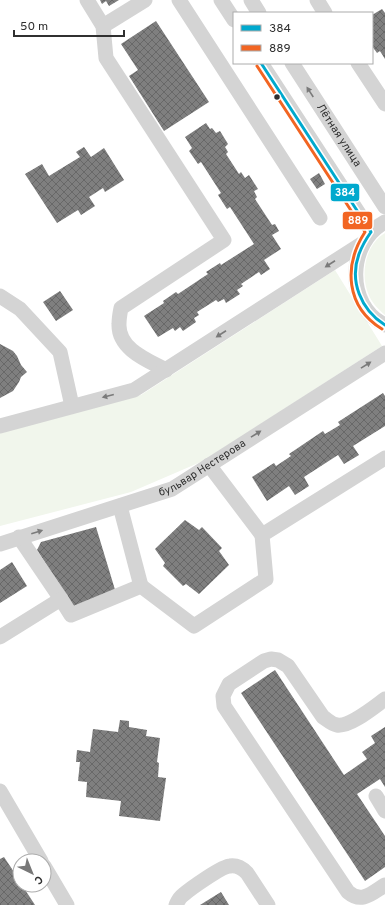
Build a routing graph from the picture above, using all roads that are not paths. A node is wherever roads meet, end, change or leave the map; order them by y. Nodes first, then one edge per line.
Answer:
1 (86, 0) edge
2 (145, 0) edge
3 (179, 0) edge
4 (221, 0) edge
5 (251, 0) edge
6 (316, 0) edge
7 (258, 12) edge
8 (324, 12) edge
9 (233, 18) edge
10 (103, 26) junction
11 (263, 64) edge
12 (293, 64) edge
13 (359, 64) edge
14 (385, 104) edge
15 (385, 207) edge
16 (320, 218) dead end
17 (385, 222) edge
18 (367, 238) junction
19 (0, 296) edge
20 (385, 325) edge
21 (385, 353) edge
22 (166, 370) junction
23 (72, 406) junction
24 (0, 426) edge
25 (385, 458) edge
26 (209, 465) junction
27 (120, 506) junction
28 (262, 535) junction
29 (20, 537) junction
30 (0, 544) edge
31 (141, 586) junction
32 (61, 599) junction
33 (0, 637) edge
34 (385, 699) edge
35 (0, 791) edge
36 (376, 796) dead end
37 (385, 811) edge
38 (6, 815) edge
39 (35, 853) edge
40 (52, 880) edge
41 (385, 885) edge
42 (66, 905) edge
43 (176, 905) edge
44 (268, 905) edge

1 - 10 street
2 - 10 street
3 - 16 street
4 - 9 street
5 - 7 street
6 - 8 street
10 - 22 street
11 - 18 street
15 -> 12 street, Лётная улица
13 - 14 street
17 - 18 street
18 - 20 street
18 -> 22 street
19 - 23 street
26 -> 21 street, бульвар Нестерова
22 -> 23 street
23 - 24 street
25 - 28 street
26 - 27 street, бульвар Нестерова
26 - 28 street
29 -> 27 street, бульвар Нестерова
27 - 31 street
28 - 31 street
29 - 30 street, бульвар Нестерова
29 - 32 street
31 - 32 street
32 - 33 street
34 - 41 street
35 - 38 street
36 - 37 street
38 - 39 street
40 - 42 street
43 - 44 street

